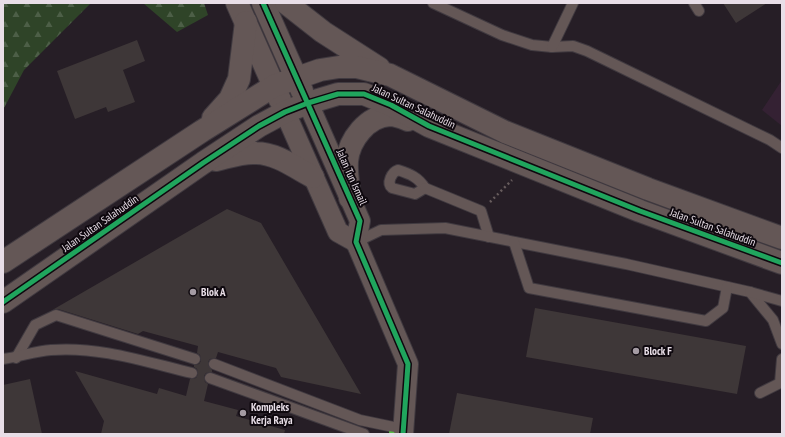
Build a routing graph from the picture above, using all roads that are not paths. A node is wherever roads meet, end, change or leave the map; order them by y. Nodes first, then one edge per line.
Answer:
1 (263, 3) edge
2 (286, 3) edge
3 (433, 3) edge
4 (573, 3) edge
5 (241, 12) edge
6 (552, 47) junction
7 (390, 75) junction
8 (296, 78) junction
9 (274, 86) junction
10 (308, 103) junction
11 (285, 112) junction
12 (428, 126) junction
13 (202, 131) junction
14 (782, 148) edge
15 (203, 163) junction
16 (313, 177) junction
17 (425, 188) dead end
18 (350, 198) junction
19 (489, 237) junction
20 (782, 238) edge
21 (356, 242) junction
22 (514, 242) junction
23 (3, 262) edge
24 (782, 263) edge
25 (727, 287) junction
26 (750, 292) junction
27 (782, 301) edge
28 (3, 302) edge
29 (782, 344) edge
30 (16, 358) junction
31 (3, 359) edge
32 (196, 359) dead end
33 (782, 359) edge
34 (214, 364) dead end
35 (192, 373) dead end
36 (210, 378) dead end
37 (760, 393) dead end
38 (403, 431) edge
39 (364, 434) edge

1 - 8 street, Jalan Tun Ismail
2 - 7 street
3 - 6 lane
4 - 6 lane
5 - 9 street
5 - 13 street
6 - 14 lane
7 - 8 street, Jalan Sultan Salahuddin
7 - 20 street, Jalan Sultan Salahuddin
8 - 9 street, Jalan Sultan Salahuddin
8 - 10 street, Jalan Tun Ismail
9 - 11 street
9 - 13 street, Jalan Sultan Salahuddin
10 - 11 street, Jalan Sultan Salahuddin
10 - 12 street, Jalan Sultan Salahuddin
10 - 18 street, Jalan Tun Ismail
11 - 15 street, Jalan Sultan Salahuddin
11 - 16 street
12 - 18 street
12 - 24 street, Jalan Sultan Salahuddin
13 - 23 street, Jalan Sultan Salahuddin
15 - 16 street
15 - 28 street, Jalan Sultan Salahuddin
16 - 21 street
17 - 19 lane
18 - 21 street, Jalan Tun Ismail
19 - 21 lane
19 - 22 lane
21 - 38 street
22 - 25 lane
22 - 25 lane
25 - 26 lane
26 - 27 lane
26 - 29 lane
30 - 31 lane
30 - 32 lane
30 - 35 lane
33 - 37 lane
34 - 38 lane
36 - 39 lane

